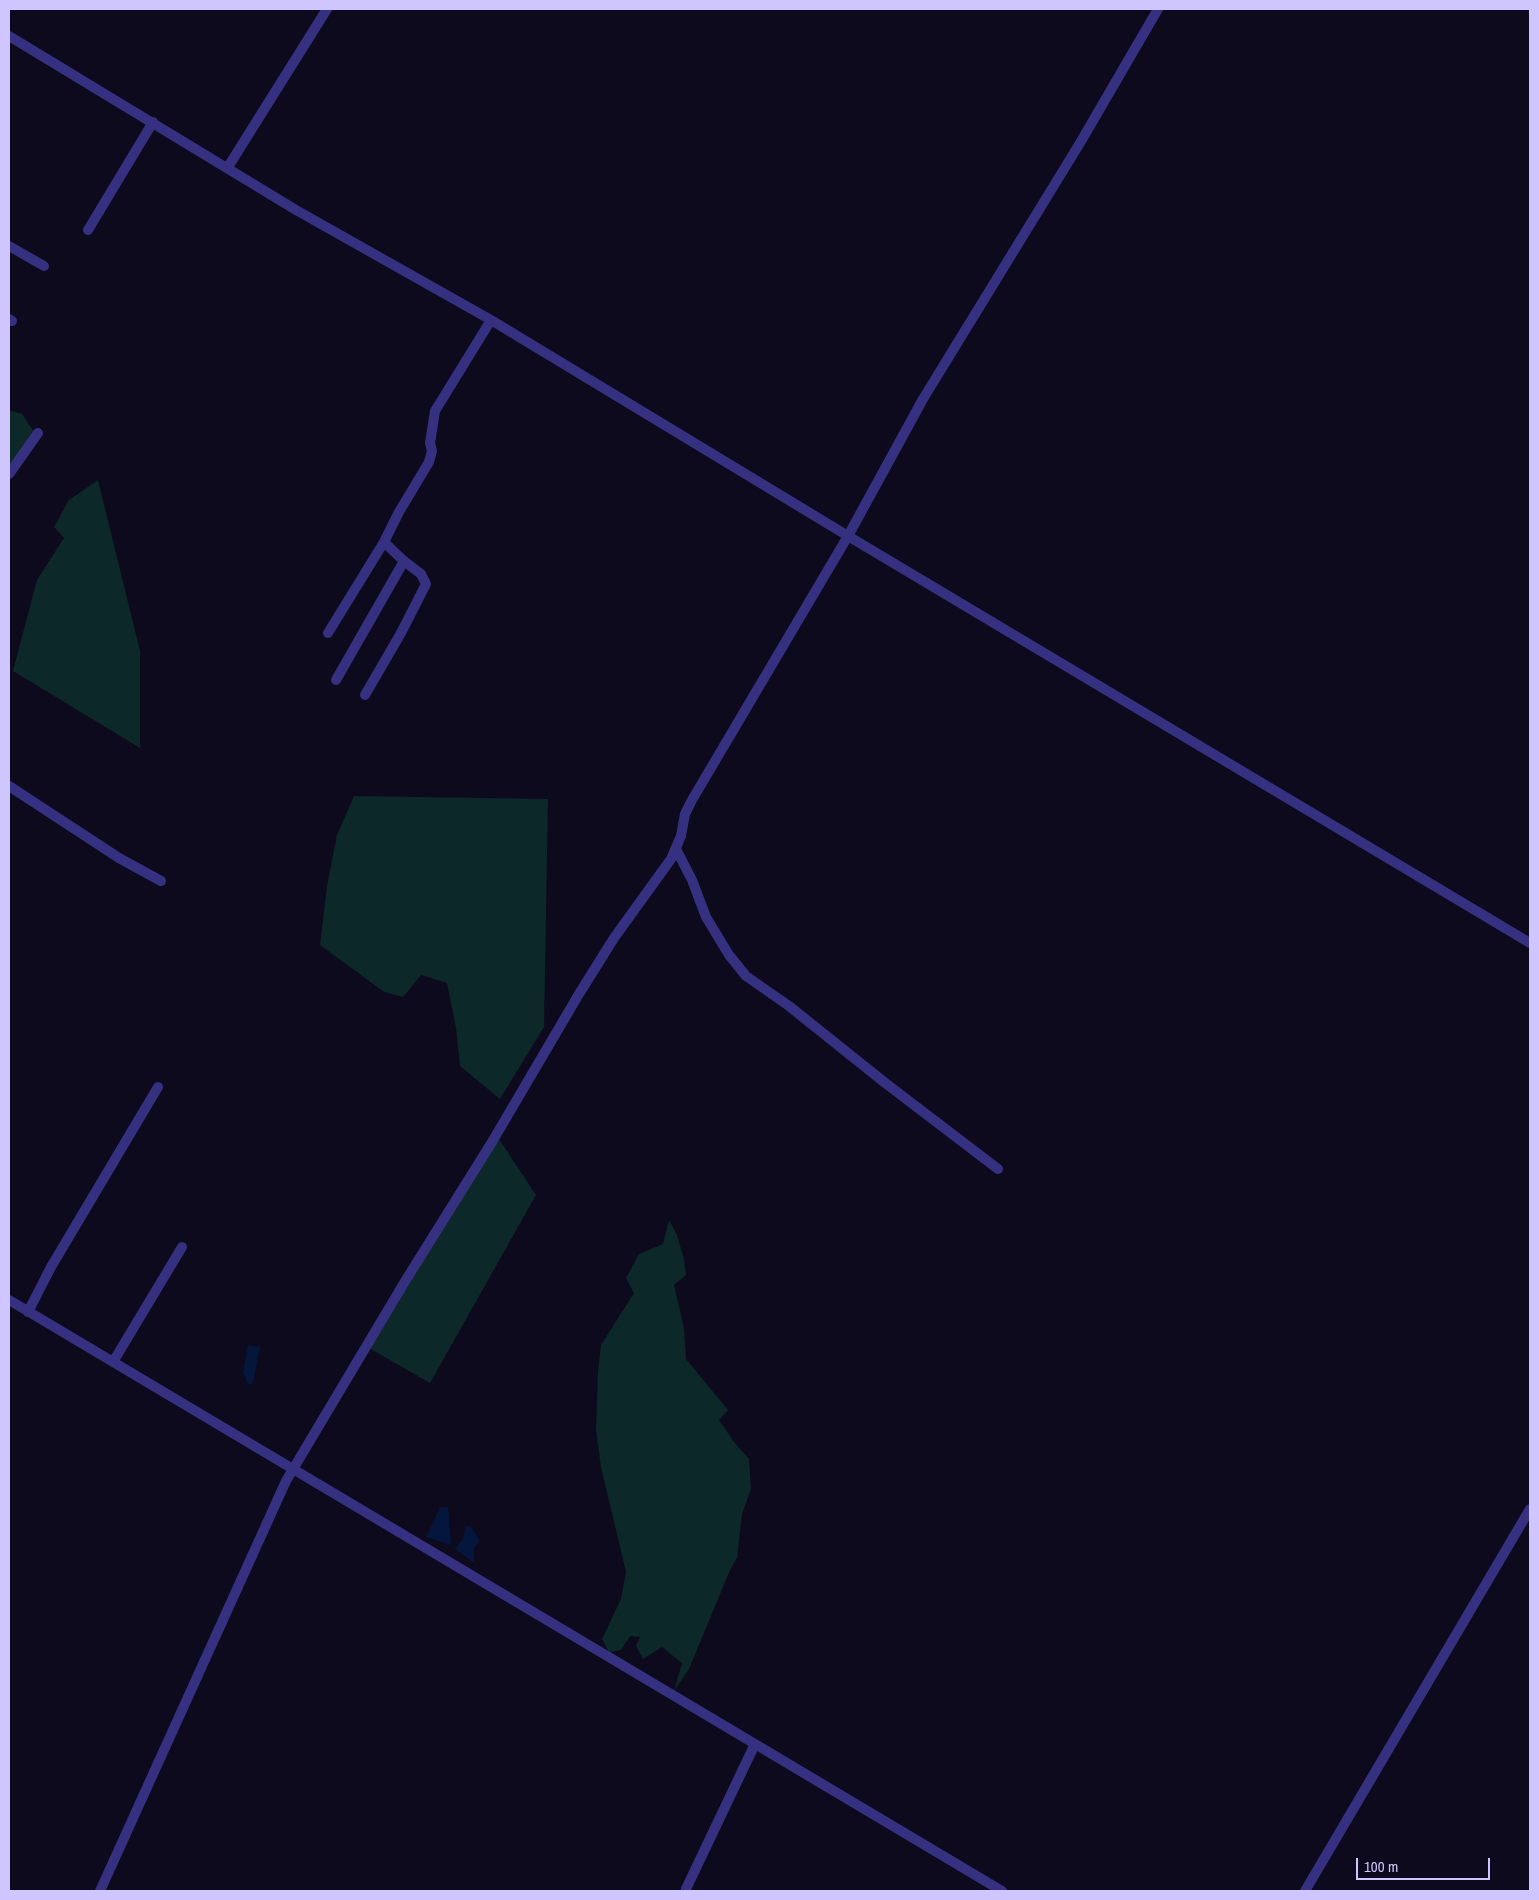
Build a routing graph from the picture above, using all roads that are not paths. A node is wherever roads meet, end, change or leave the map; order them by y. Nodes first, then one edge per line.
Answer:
1 (327, 9) edge
2 (1158, 9) edge
3 (9, 36) edge
4 (153, 122) junction
5 (228, 168) junction
6 (88, 230) dead end
7 (9, 246) edge
8 (44, 266) dead end
9 (491, 320) junction
10 (38, 433) dead end
11 (9, 474) edge
12 (848, 536) junction
13 (384, 542) junction
14 (404, 561) junction
15 (328, 632) dead end
16 (336, 680) dead end
17 (365, 695) dead end
18 (9, 786) edge
19 (676, 850) junction
20 (161, 881) dead end
21 (1530, 943) edge
22 (158, 1087) dead end
23 (998, 1169) dead end
24 (182, 1247) dead end
25 (9, 1300) edge
26 (28, 1312) junction
27 (113, 1362) junction
28 (294, 1469) junction
29 (1530, 1509) edge
30 (756, 1744) junction
31 (686, 1889) dead end
32 (100, 1891) edge
33 (1002, 1891) edge
34 (1305, 1891) edge

1 - 5 street
2 - 12 street
3 - 4 street
4 - 5 street
4 - 6 street
5 - 9 street
7 - 8 street
9 - 12 street
9 - 13 street
10 - 11 street
12 - 19 street
12 - 21 street
13 - 14 street
13 - 15 street
14 - 16 street
14 - 17 street
18 - 20 street
19 - 23 street
19 - 28 street
22 - 26 street
24 - 27 street
25 - 26 street
26 - 27 street
27 - 28 street
28 - 30 street
28 - 32 street
29 - 34 street
30 - 31 street
30 - 33 street

